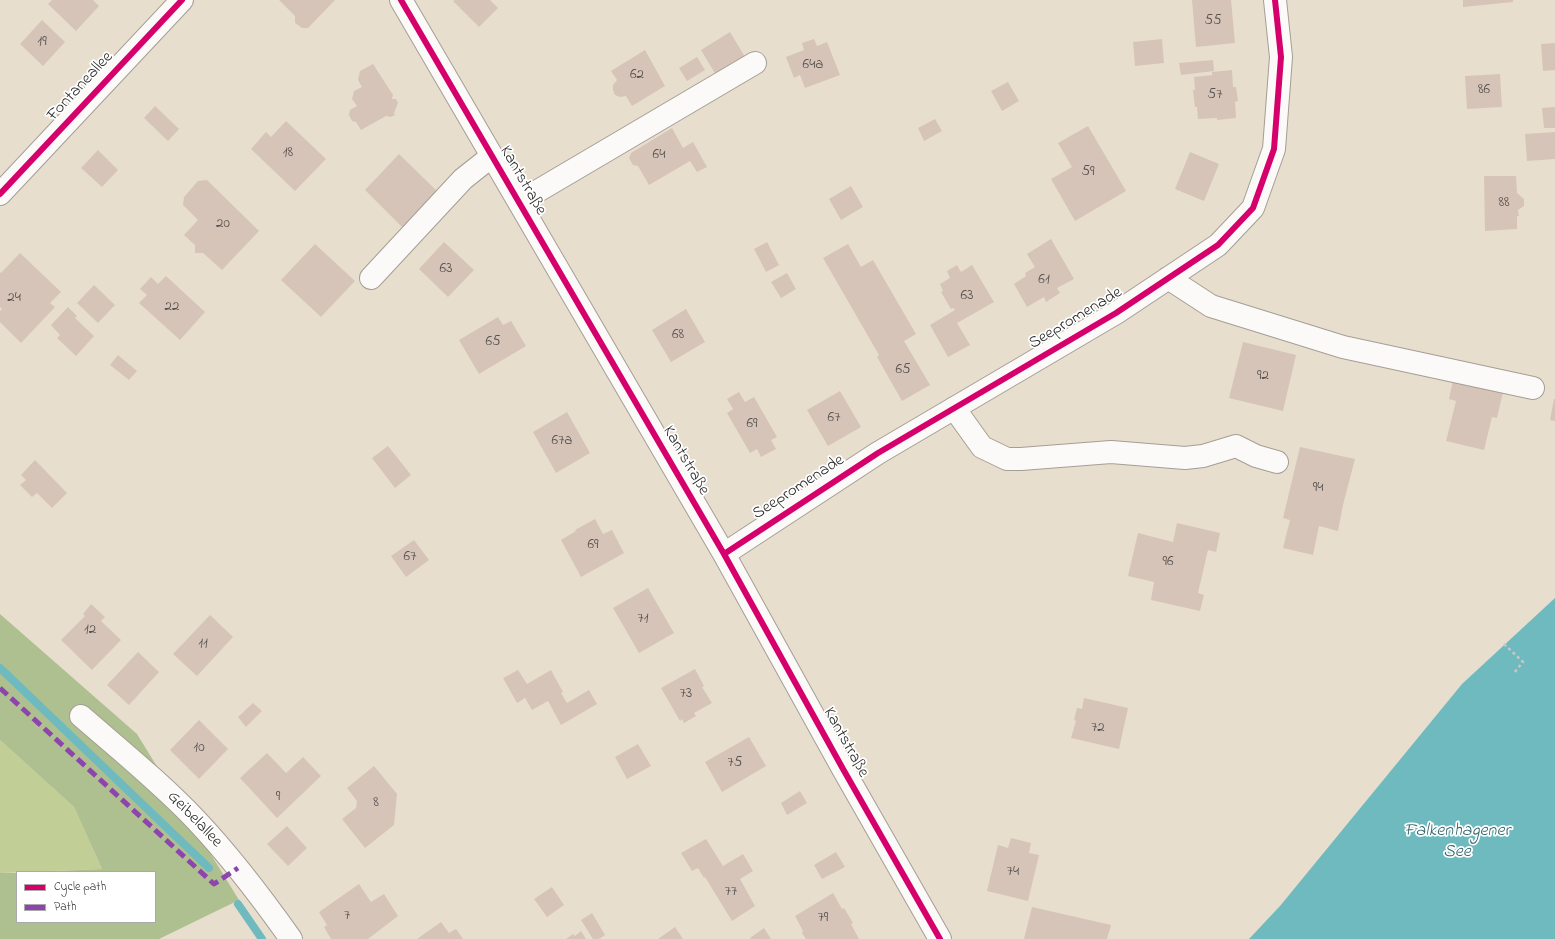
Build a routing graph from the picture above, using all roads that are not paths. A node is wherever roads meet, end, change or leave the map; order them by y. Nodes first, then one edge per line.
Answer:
1 (182, 0) edge
2 (401, 0) edge
3 (1275, 0) edge
4 (755, 63) dead end
5 (492, 156) junction
6 (0, 194) edge
7 (519, 202) junction
8 (371, 278) dead end
9 (1168, 278) junction
10 (1533, 388) dead end
11 (954, 408) junction
12 (1277, 462) dead end
13 (724, 554) junction
14 (81, 716) dead end
15 (291, 939) edge
16 (940, 939) edge

1 - 6 street, Fontaneallee
2 - 5 street, Kantstraße
3 - 9 street, Seepromenade
4 - 7 street
5 - 7 street, Kantstraße
5 - 8 street
7 - 13 street, Kantstraße
9 - 10 street
9 - 11 street, Seepromenade
11 - 12 street
11 - 13 street, Seepromenade
13 - 16 street, Kantstraße
14 - 15 street, Geibelallee

